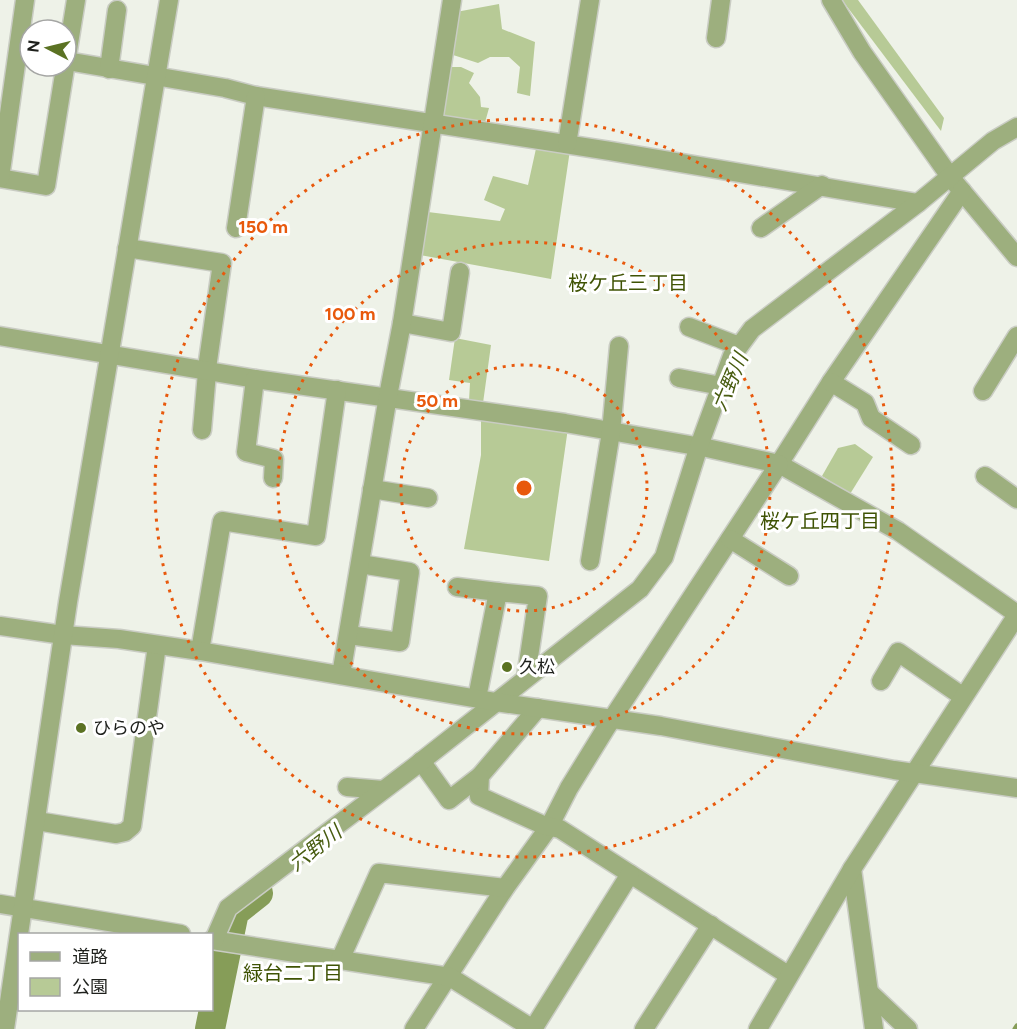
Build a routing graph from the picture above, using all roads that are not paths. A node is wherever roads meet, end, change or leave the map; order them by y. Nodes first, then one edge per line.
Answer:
1 (25, 0) edge
2 (76, 0) edge
3 (170, 0) edge
4 (452, 0) edge
5 (590, 0) edge
6 (721, 0) edge
7 (831, 0) edge
8 (117, 10) dead end
9 (22, 18) edge
10 (73, 18) edge
11 (716, 38) dead end
12 (18, 50) edge
13 (78, 63) edge
14 (109, 69) junction
15 (156, 77) junction
16 (64, 78) edge
17 (256, 96) junction
18 (434, 123) junction
19 (1017, 127) edge
20 (567, 144) junction
21 (955, 182) junction
22 (822, 185) junction
23 (918, 203) junction
24 (236, 228) dead end
25 (761, 228) dead end
26 (127, 248) junction
27 (1015, 251) edge
28 (460, 272) dead end
29 (402, 323) junction
30 (689, 327) dead end
31 (0, 336) edge
32 (1017, 336) edge
33 (620, 346) dead end
34 (739, 346) junction
35 (110, 354) junction
36 (208, 370) junction
37 (679, 378) dead end
38 (985, 378) dead end
39 (255, 379) junction
40 (831, 382) junction
41 (721, 386) junction
42 (337, 390) junction
43 (387, 396) junction
44 (202, 430) dead end
45 (611, 432) junction
46 (911, 445) dead end
47 (702, 447) junction
48 (779, 464) junction
49 (985, 476) dead end
50 (273, 478) dead end
51 (372, 489) junction
52 (428, 498) dead end
53 (1017, 499) edge
54 (730, 539) junction
55 (590, 561) dead end
56 (360, 564) junction
57 (789, 576) dead end
58 (457, 587) dead end
59 (498, 592) junction
60 (1017, 614) edge
61 (0, 626) edge
62 (63, 635) junction
63 (349, 635) junction
64 (157, 645) junction
65 (200, 651) junction
66 (341, 675) junction
67 (526, 677) junction
68 (881, 681) dead end
69 (962, 696) junction
70 (477, 698) junction
71 (496, 702) junction
72 (538, 708) junction
73 (613, 720) junction
74 (423, 765) junction
75 (914, 773) junction
76 (480, 776) junction
77 (347, 787) dead end
78 (1017, 788) edge
79 (383, 790) junction
80 (37, 821) junction
81 (549, 827) junction
82 (852, 869) junction
83 (630, 874) junction
84 (505, 888) junction
85 (0, 904) edge
86 (22, 907) junction
87 (711, 925) junction
88 (18, 933) edge
89 (175, 933) edge
90 (18, 936) edge
91 (218, 941) edge
92 (340, 960) junction
93 (788, 975) junction
94 (450, 977) junction
95 (871, 994) junction
96 (5, 1029) edge
97 (414, 1029) edge
98 (533, 1029) edge
99 (644, 1029) edge
100 (758, 1029) edge
101 (874, 1029) edge
102 (908, 1029) edge

1 - 9 street
2 - 10 street
3 - 15 street
4 - 18 street
5 - 20 street
6 - 11 street
7 - 21 street
8 - 14 street
12 - 16 street
13 - 14 street
14 - 15 street
15 - 17 street
15 - 26 street
17 - 18 street
17 - 24 street
18 - 20 street
18 - 29 street
19 - 21 street
20 - 22 street
21 - 23 street
21 - 27 street
21 - 40 street
22 - 23 street
22 - 25 street
23 - 34 street
26 - 35 street
26 - 36 street
28 - 29 street
29 - 43 street
30 - 34 street
31 - 35 street
32 - 38 street
33 - 45 street
34 - 41 street
35 - 36 street
35 - 62 street
36 - 39 street
36 - 44 street
37 - 41 street
39 - 42 street
39 - 50 street
40 - 46 street
40 - 48 street
41 - 47 street
42 - 43 street
42 - 65 street
43 - 45 street
43 - 51 street
45 - 47 street
45 - 55 street
47 - 48 street
47 - 67 street
48 - 54 street
48 - 60 street
49 - 53 street
51 - 52 street
51 - 56 street
54 - 57 street
54 - 73 street
56 - 63 street
56 - 63 street
58 - 59 street
59 - 67 street
59 - 70 street
60 - 69 street
61 - 62 street
62 - 64 street
62 - 80 street
63 - 66 street
64 - 65 street
64 - 80 street
65 - 66 street
66 - 70 street
67 - 71 street
68 - 69 street
69 - 75 street
70 - 71 street
71 - 72 street
71 - 74 street
72 - 73 street
72 - 76 street
73 - 75 street
73 - 81 street
74 - 76 street
74 - 79 street
75 - 78 street
75 - 82 street
76 - 81 street
77 - 79 street
79 - 91 street
80 - 86 street
81 - 83 street
81 - 84 street
82 - 93 street
82 - 95 street
83 - 87 street
83 - 98 street
84 - 92 street
84 - 94 street
85 - 86 street
86 - 88 street
86 - 89 street
87 - 93 street
87 - 99 street
90 - 96 street
91 - 92 street
92 - 94 street
93 - 100 street
94 - 97 street
94 - 98 street
95 - 101 street
95 - 102 street

